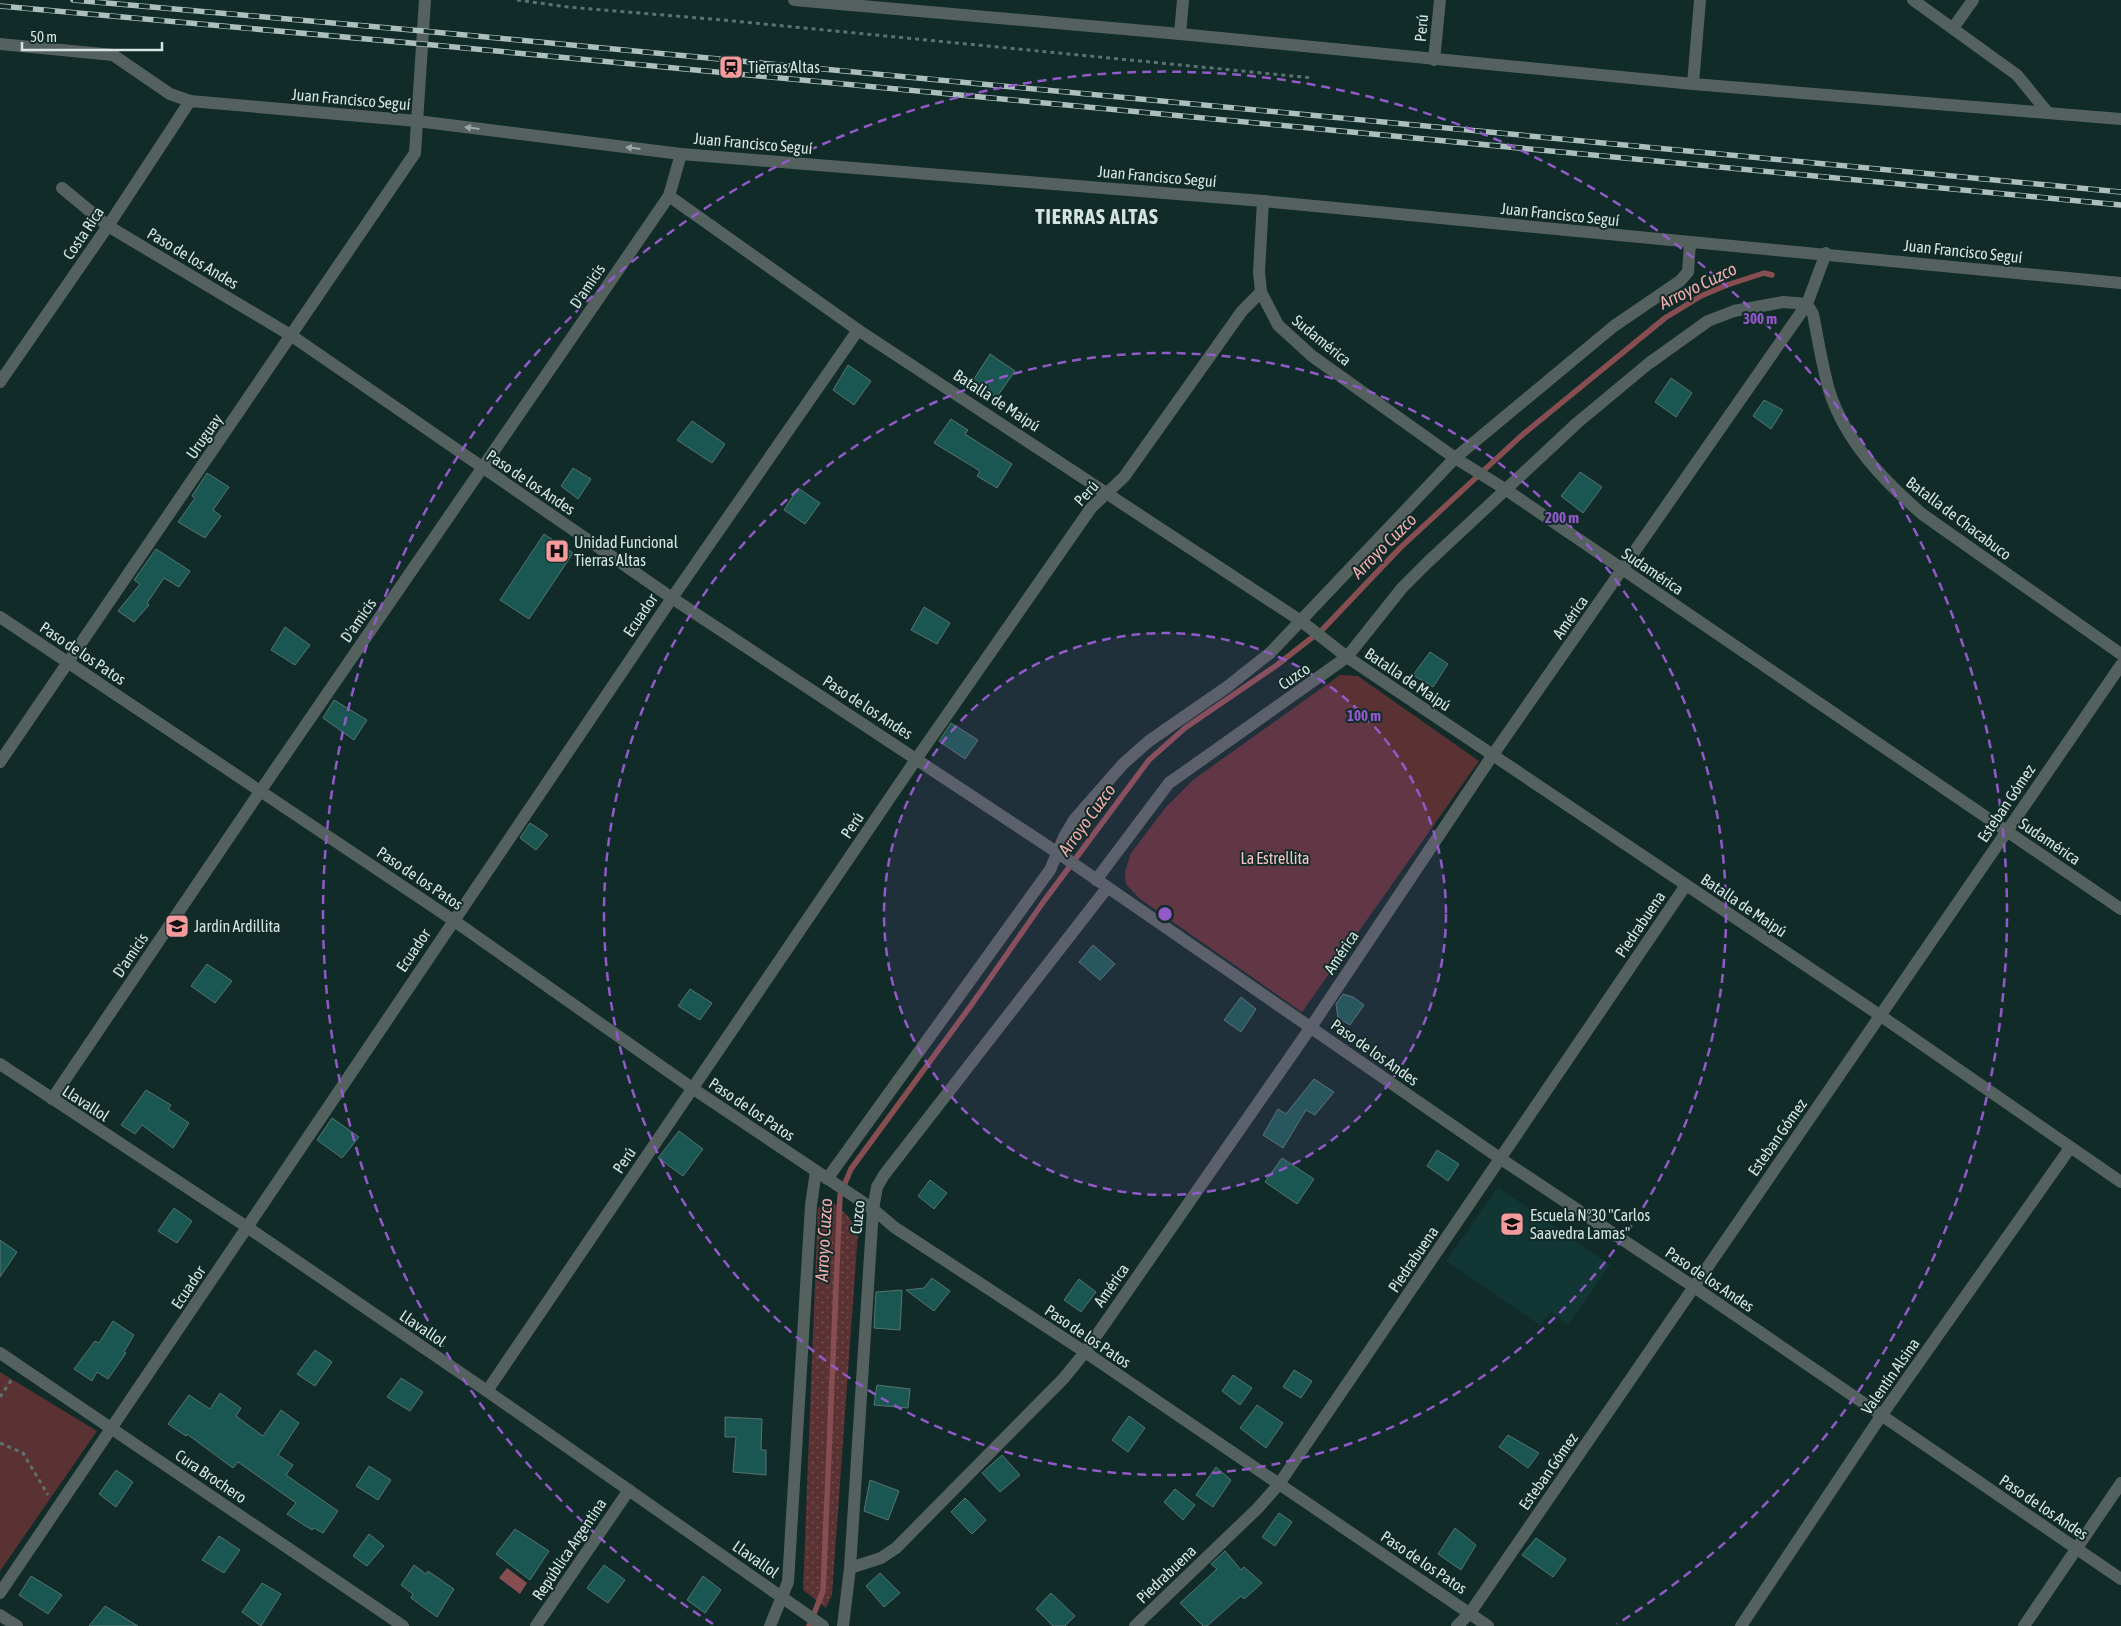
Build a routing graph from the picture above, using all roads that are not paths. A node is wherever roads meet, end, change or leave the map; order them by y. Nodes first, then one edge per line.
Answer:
1 (425, 0) edge
2 (794, 0) edge
3 (1183, 0) edge
4 (1440, 0) edge
5 (1700, 0) edge
6 (1913, 0) edge
7 (1973, 0) edge
8 (1953, 28) junction
9 (1180, 34) junction
10 (0, 44) edge
11 (1434, 60) junction
12 (1693, 84) junction
13 (190, 101) junction
14 (2048, 113) junction
15 (2121, 119) edge
16 (417, 121) junction
17 (682, 154) junction
18 (62, 188) dead end
19 (669, 196) junction
20 (1263, 201) junction
21 (108, 226) junction
22 (1690, 243) junction
23 (1826, 254) junction
24 (2121, 283) edge
25 (1261, 292) junction
26 (1808, 304) junction
27 (858, 330) junction
28 (292, 336) junction
29 (0, 382) edge
30 (1460, 461) junction
31 (482, 468) junction
32 (1505, 489) junction
33 (1108, 492) junction
34 (1622, 570) junction
35 (672, 598) junction
36 (0, 617) edge
37 (1306, 624) junction
38 (2121, 654) edge
39 (1347, 657) junction
40 (67, 663) junction
41 (2121, 665) edge
42 (1492, 756) junction
43 (917, 758) junction
44 (0, 762) edge
45 (261, 790) junction
46 (2006, 831) junction
47 (1062, 856) junction
48 (1096, 880) junction
49 (1686, 885) junction
50 (1107, 888) junction
51 (2121, 909) edge
52 (454, 920) junction
53 (1881, 1016) junction
54 (1311, 1027) junction
55 (0, 1064) edge
56 (692, 1088) junction
57 (52, 1100) junction
58 (2070, 1148) junction
59 (1501, 1159) junction
60 (816, 1172) junction
61 (831, 1182) junction
62 (2121, 1182) edge
63 (872, 1209) junction
64 (247, 1227) junction
65 (1694, 1287) junction
66 (1084, 1352) junction
67 (0, 1354) edge
68 (487, 1391) junction
69 (1881, 1416) junction
70 (112, 1429) junction
71 (2121, 1483) edge
72 (1279, 1484) junction
73 (629, 1490) junction
74 (2077, 1549) junction
75 (850, 1568) junction
76 (2121, 1579) edge
77 (0, 1593) edge
78 (783, 1598) junction
79 (1470, 1613) junction
80 (0, 1615) edge
81 (17, 1626) edge
82 (403, 1626) edge
83 (536, 1626) edge
84 (770, 1626) edge
85 (823, 1626) edge
86 (843, 1626) edge
87 (1135, 1626) edge
88 (1457, 1626) edge
89 (1488, 1626) edge
90 (1741, 1626) edge
91 (2024, 1626) edge

1 - 16 street
2 - 9 street
3 - 9 street
4 - 11 street, Perú
5 - 12 street
6 - 8 street
7 - 8 street
8 - 14 street
9 - 11 street
10 - 13 street, Juan Francisco Seguí
11 - 12 street
12 - 14 street
13 - 16 street, Juan Francisco Seguí
13 - 21 street, Costa Rica
14 - 15 street
17 -> 16 street, Juan Francisco Seguí
16 - 28 street, Uruguay
17 - 19 street, D'amicis
17 - 20 street, Juan Francisco Seguí
18 - 21 street, Paso de los Andes
19 - 27 street, Batalla de Maipú
19 - 31 street, D'amicis
20 - 22 street, Juan Francisco Seguí
20 - 25 street, Sudamérica
21 - 28 street, Paso de los Andes
21 - 29 street, Costa Rica
22 - 23 street, Juan Francisco Seguí
22 - 30 street
23 - 24 street, Juan Francisco Seguí
23 - 26 street
25 - 30 street, Sudamérica
25 - 33 street, Perú
26 - 32 street, Cuzco
26 - 34 street, América
26 - 38 street, Batalla de Chacabuco
27 - 33 street, Batalla de Maipú
27 - 35 street, Ecuador
28 - 31 street, Paso de los Andes
28 - 40 street, Uruguay
30 - 32 street, Sudamérica
30 - 37 street
31 - 35 street, Paso de los Andes
31 - 45 street, D'amicis
32 - 34 street, Sudamérica
32 - 39 street, Cuzco
33 - 37 street, Batalla de Maipú
33 - 43 street, Perú
34 - 42 street, América
34 - 46 street, Sudamérica
35 - 43 street, Paso de los Andes
35 - 52 street, Ecuador
36 - 40 street, Paso de los Patos
37 - 39 street, Batalla de Maipú
37 - 47 street
39 - 42 street, Batalla de Maipú
39 - 48 street, Cuzco
40 - 44 street, Uruguay
40 - 45 street, Paso de los Patos
41 - 46 street, Esteban Gómez
42 - 49 street, Batalla de Maipú
42 - 54 street, América
43 - 47 street, Paso de los Andes
43 - 56 street, Perú
45 - 52 street, Paso de los Patos
45 - 57 street, D'amicis
46 - 51 street, Sudamérica
46 - 53 street, Esteban Gómez
47 - 48 street, Paso de los Andes
47 - 61 street
48 - 50 street, Paso de los Andes
49 - 53 street, Batalla de Maipú
49 - 59 street, Piedrabuena
50 - 54 street, Paso de los Andes
50 - 63 street, Cuzco
52 - 56 street, Paso de los Patos
52 - 64 street, Ecuador
53 - 58 street, Batalla de Maipú
53 - 65 street, Esteban Gómez
54 - 59 street, Paso de los Andes
54 - 66 street, América
55 - 57 street, Llavallol
56 - 60 street, Paso de los Patos
56 - 68 street, Perú
57 - 64 street, Llavallol
58 - 62 street, Batalla de Maipú
58 - 69 street, Valentín Alsina
59 - 65 street, Paso de los Andes
59 - 72 street, Piedrabuena
60 - 61 street, Paso de los Patos
60 - 78 street
61 - 63 street, Paso de los Patos
63 - 66 street, Paso de los Patos
63 - 75 street, Cuzco
64 - 68 street, Llavallol
64 - 70 street, Ecuador
65 - 69 street, Paso de los Andes
65 - 79 street, Esteban Gómez
66 - 72 street, Paso de los Patos
66 - 75 street, América
67 - 70 street, Cura Brochero
68 - 73 street, Llavallol
69 - 74 street, Paso de los Andes
69 - 90 street, Valentín Alsina
70 - 77 street, Ecuador
70 - 82 street, Cura Brochero
71 - 74 street
72 - 79 street, Paso de los Patos
72 - 87 street, Piedrabuena
73 - 78 street, Llavallol
73 - 83 street, República Argentina
74 - 76 street, Paso de los Andes
74 - 91 street
75 - 86 street, Cuzco
78 - 84 street
78 - 85 street, Llavallol
79 - 88 street, Esteban Gómez
79 - 89 street, Paso de los Patos
80 - 81 street

